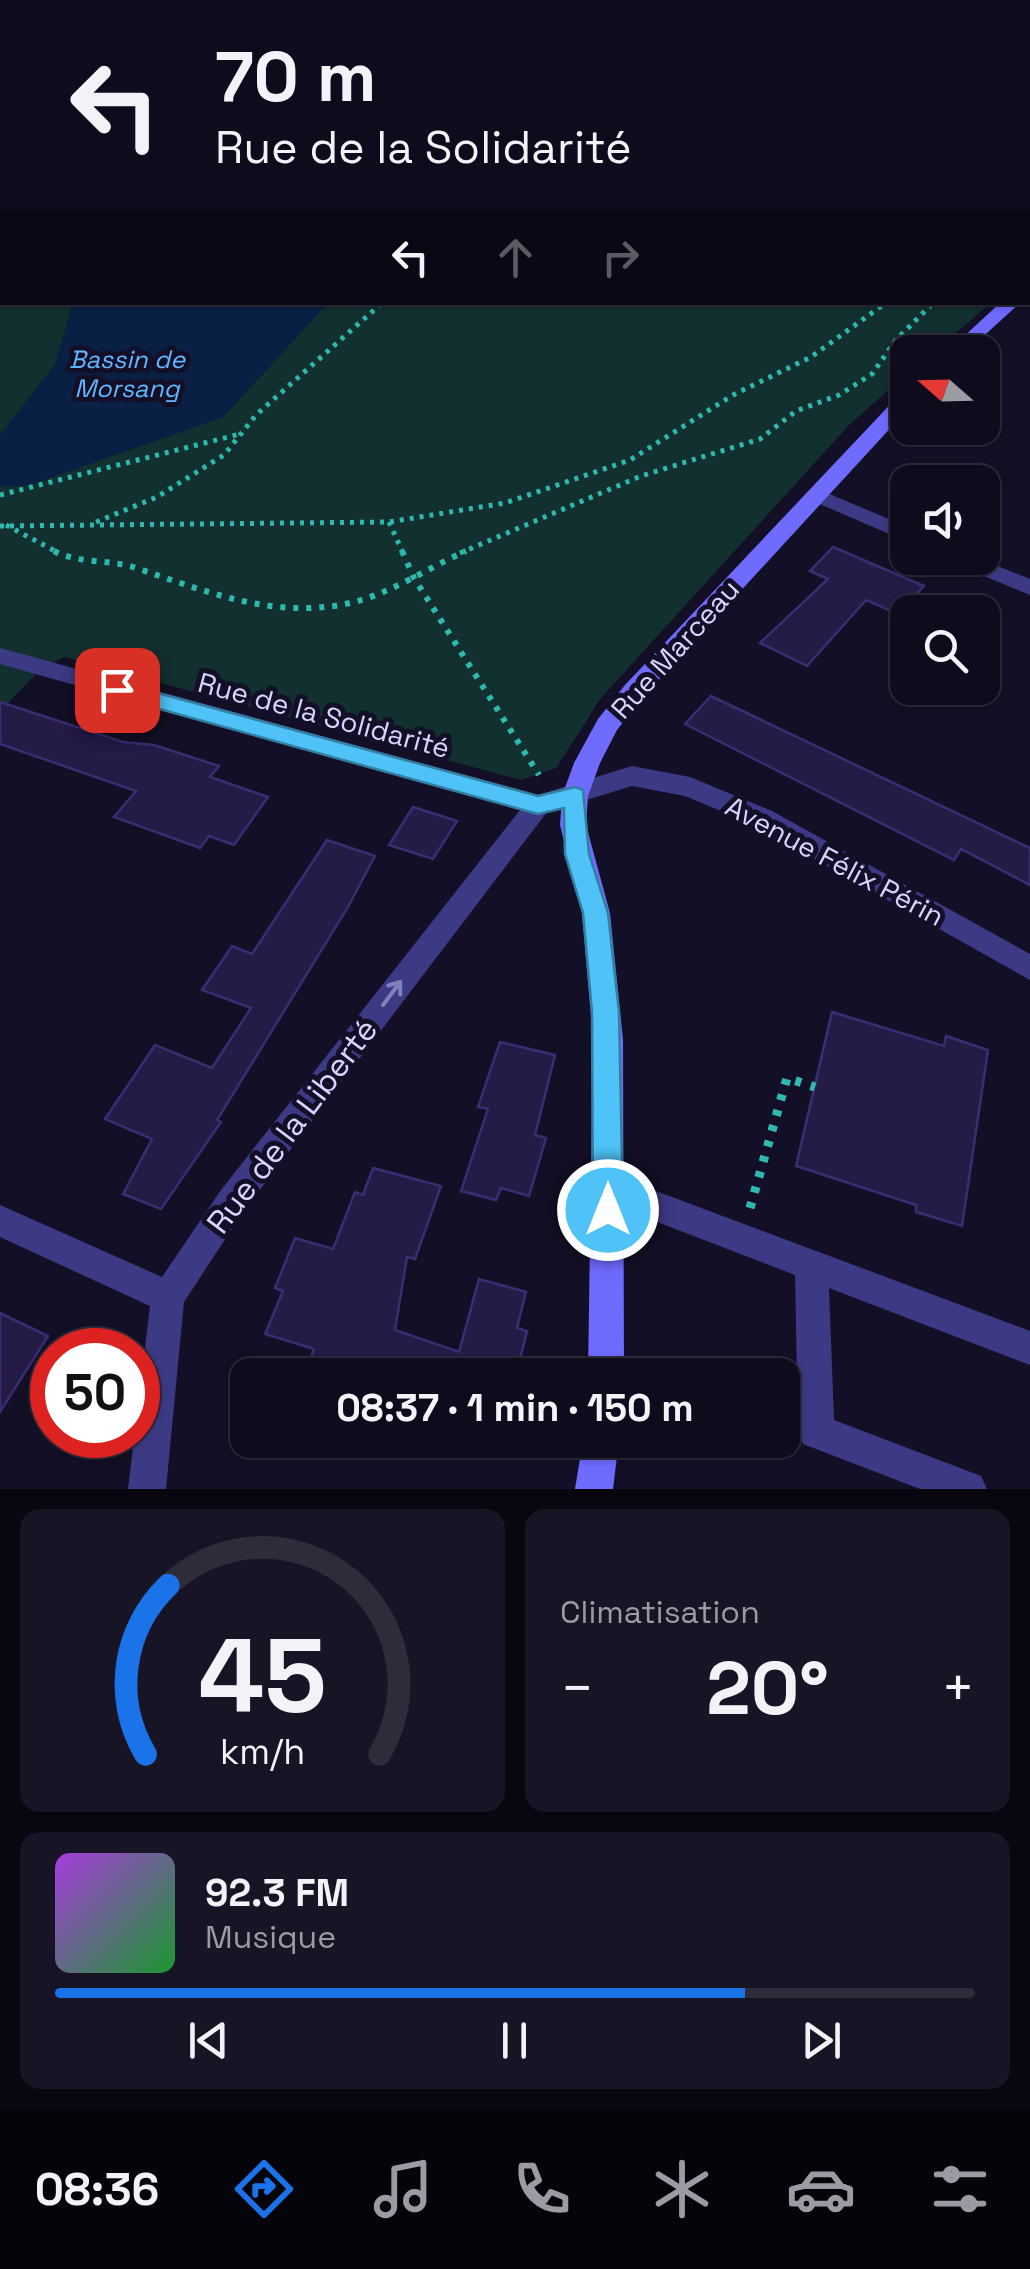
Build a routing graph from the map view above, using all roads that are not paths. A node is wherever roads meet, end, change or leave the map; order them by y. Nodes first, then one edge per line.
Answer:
1 (1009, 305) edge
2 (975, 335) edge
3 (890, 416) edge
4 (814, 494) junction
5 (890, 527) edge
6 (1000, 575) edge
7 (1030, 588) edge
8 (0, 656) edge
9 (557, 800) junction
10 (1030, 968) edge
11 (608, 1188) junction
12 (0, 1221) edge
13 (812, 1266) junction
14 (168, 1297) junction
15 (1030, 1348) edge
16 (606, 1358) edge
17 (598, 1458) edge
18 (147, 1489) edge
19 (594, 1489) edge
20 (968, 1489) edge

1 - 2 main road
3 - 4 main road, Rue Marceau
4 - 5 street
4 - 9 main road, Rue Marceau
6 - 7 street
8 - 9 street, Rue de la Solidarité
9 - 10 street, Avenue Félix Périn
9 - 11 main road, Rue Marceau
14 -> 9 street, Rue de la Liberté
11 - 13 street
11 - 16 main road, Rue Marceau
12 - 14 street
13 - 15 street
13 - 20 street
14 - 18 street, Rue de la Liberté
17 - 19 main road

